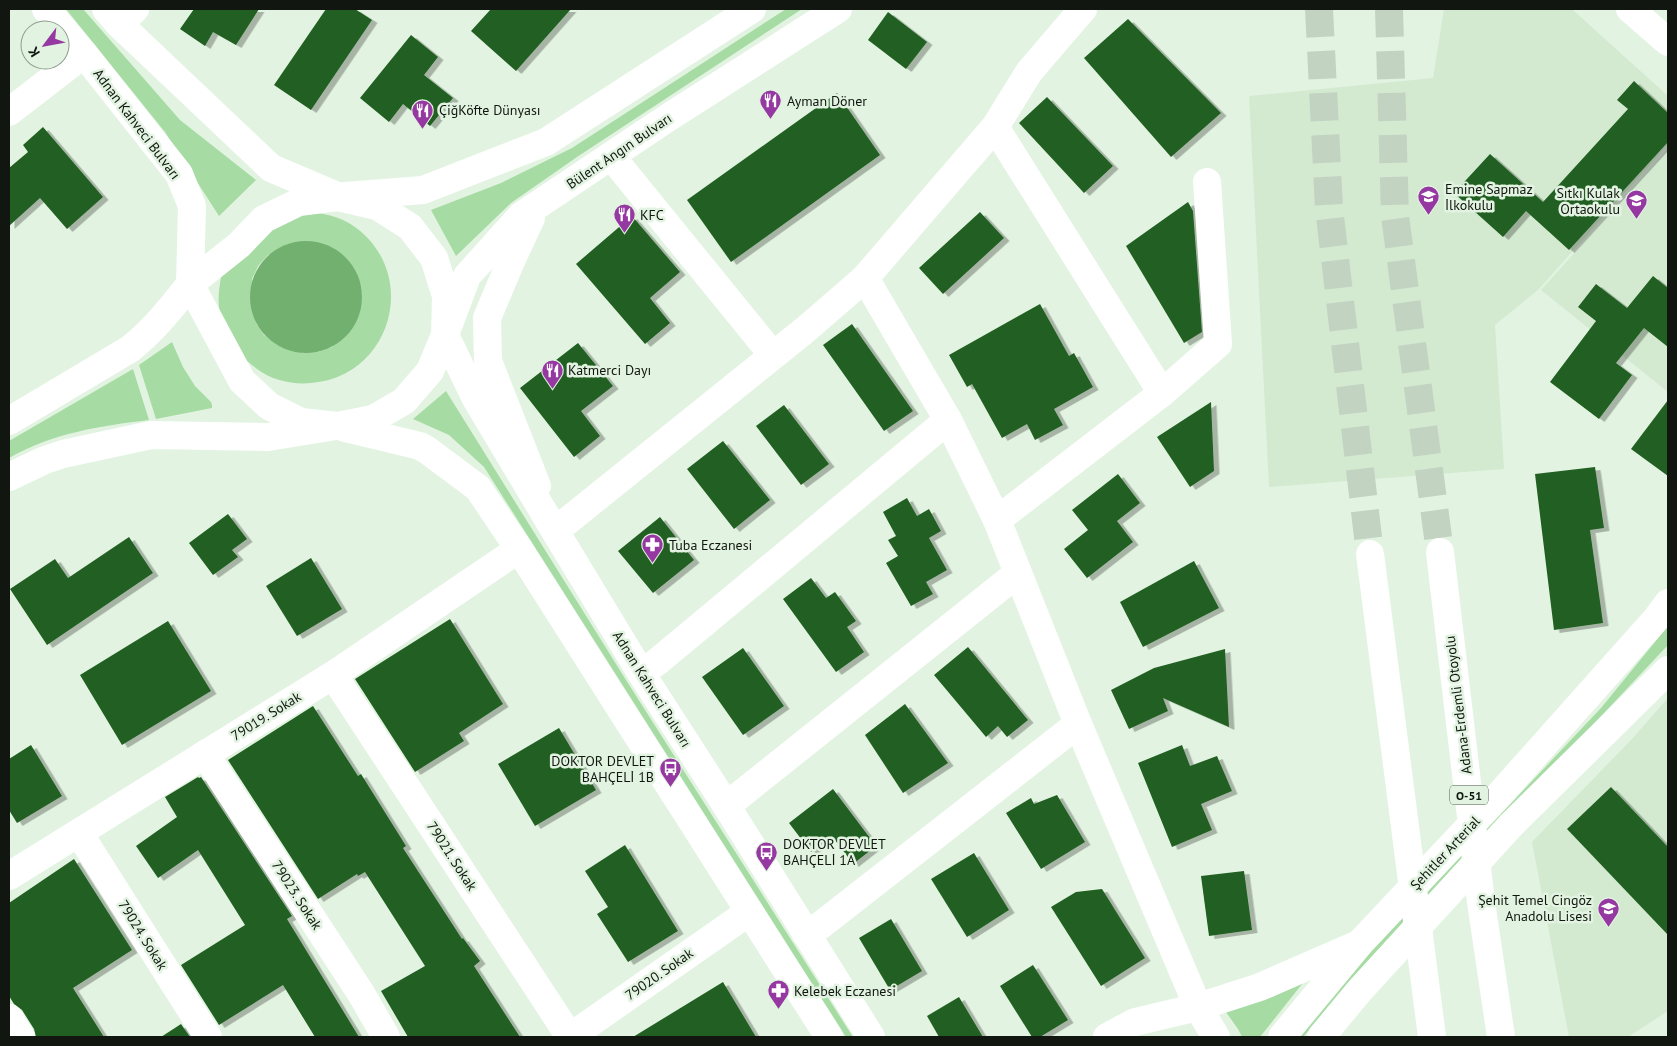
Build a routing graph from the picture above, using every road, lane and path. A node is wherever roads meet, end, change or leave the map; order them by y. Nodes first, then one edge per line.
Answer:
1 (46, 9) edge
2 (752, 9) edge
3 (838, 9) edge
4 (1083, 9) edge
5 (1630, 9) edge
6 (120, 14) edge
7 (1668, 42) edge
8 (84, 54) junction
9 (9, 112) edge
10 (995, 127) junction
11 (611, 156) junction
12 (1206, 182) dead end
13 (338, 197) junction
14 (537, 205) junction
15 (865, 278) junction
16 (190, 284) junction
17 (444, 335) junction
18 (772, 354) junction
19 (1162, 393) junction
20 (948, 420) junction
21 (9, 421) edge
22 (338, 426) junction
23 (9, 477) edge
24 (997, 520) junction
25 (555, 531) junction
26 (519, 549) junction
27 (1440, 552) tunnel mouth
28 (1370, 554) tunnel mouth
29 (1018, 573) junction
30 (1668, 603) edge
31 (1668, 670) edge
32 (641, 673) junction
33 (333, 675) junction
34 (1078, 724) junction
35 (205, 754) junction
36 (726, 805) junction
37 (79, 833) junction
38 (11, 869) edge
39 (748, 912) junction
40 (806, 934) junction
41 (1360, 943) junction
42 (1198, 1007) junction
43 (9, 1018) edge
44 (22, 1037) edge
45 (208, 1037) edge
46 (386, 1037) edge
47 (570, 1037) edge
48 (829, 1037) edge
49 (871, 1037) edge
50 (1107, 1037) edge
51 (1216, 1037) edge
52 (1282, 1037) edge
53 (1321, 1037) edge
54 (1432, 1037) edge
55 (1501, 1037) edge

1 - 8 main road, Adnan Kahveci Bulvarı
2 - 13 main road
3 - 11 main road, Bülent Angın Bulvarı
4 - 10 main road
5 - 7 main road
6 - 13 main road
8 - 9 main road
8 - 16 main road, Adnan Kahveci Bulvarı
10 - 15 main road
10 - 19 main road
11 - 14 main road, Bülent Angın Bulvarı
11 - 18 main road
12 - 19 main road
13 - 16 main road
13 - 17 main road
14 - 17 main road, Bülent Angın Bulvarı
14 - 25 main road
15 - 18 main road
15 - 20 main road
16 - 21 main road
16 - 22 main road
17 - 22 main road, Bülent Angın Bulvarı
17 - 25 main road, Adnan Kahveci Bulvarı
18 - 25 main road
19 - 24 main road
20 - 24 main road
20 - 32 main road
22 - 23 main road, Bülent Angın Bulvarı
22 - 26 main road
24 - 29 main road
25 - 32 main road, Adnan Kahveci Bulvarı
26 - 33 main road, 79019. Sokak
26 - 39 main road
27 - 55 main road, Adana-Erdemli Otoyolu / O-51
28 - 54 main road
29 - 34 main road
29 - 36 main road
30 - 41 main road, Şehitler Arterial
31 - 53 main road
32 - 36 main road, Adnan Kahveci Bulvarı
33 - 35 main road, 79019. Sokak
33 - 47 main road, 79021. Sokak
34 - 40 main road
34 - 42 main road
35 - 37 main road, 79019. Sokak
35 - 46 main road, 79023. Sokak
36 - 40 main road, Adnan Kahveci Bulvarı
37 - 38 main road, 79019. Sokak
37 - 45 main road, 79024. Sokak
39 - 47 main road, 79020. Sokak
39 - 48 main road
40 - 49 main road, Adnan Kahveci Bulvarı
41 - 42 main road
41 - 52 main road, Şehitler Arterial
42 - 50 main road
42 - 51 main road
43 - 44 main road

